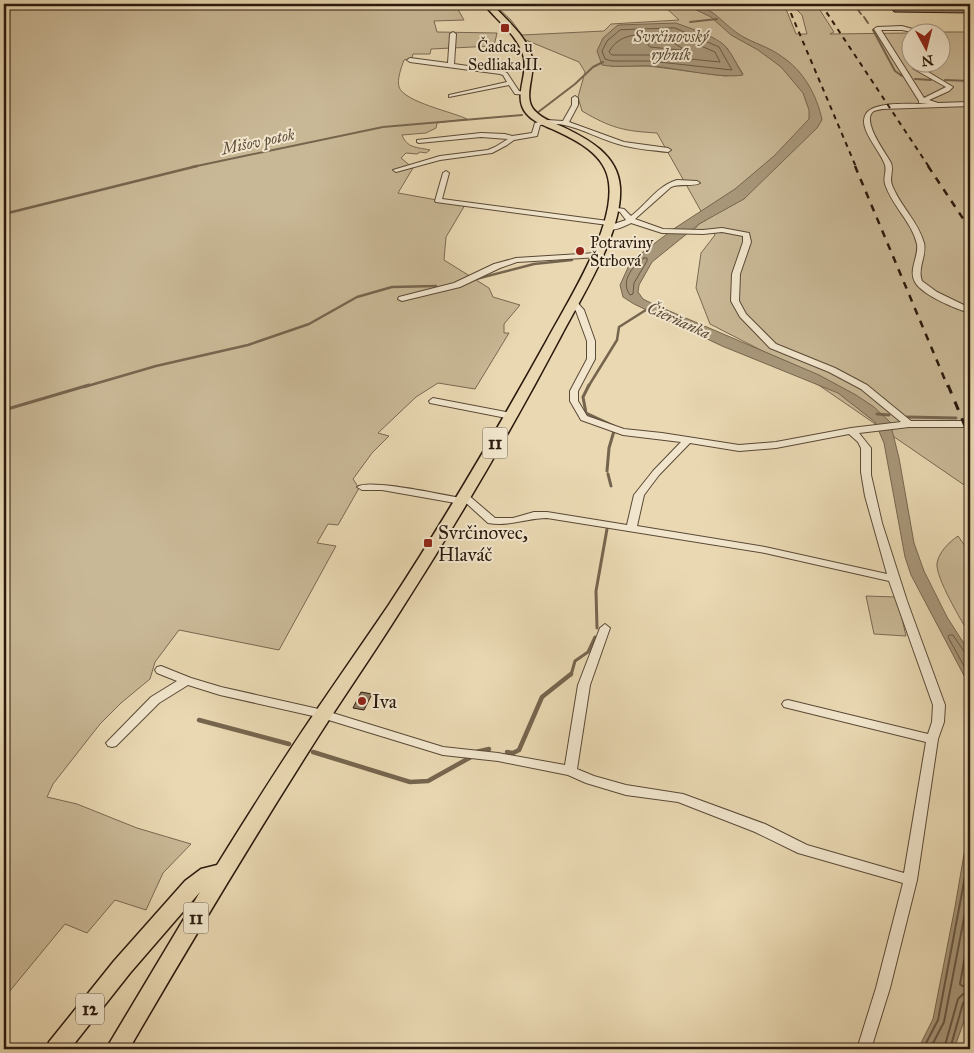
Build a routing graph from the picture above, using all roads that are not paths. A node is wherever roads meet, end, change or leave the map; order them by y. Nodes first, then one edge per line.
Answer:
1 (488, 4) edge
2 (902, 28) edge
3 (453, 34) dead end
4 (410, 60) dead end
5 (451, 65) junction
6 (902, 68) edge
7 (904, 72) edge
8 (921, 72) edge
9 (510, 83) junction
10 (526, 94) junction
11 (452, 96) dead end
12 (574, 98) dead end
13 (922, 100) junction
14 (970, 104) edge
15 (948, 106) junction
16 (906, 107) junction
17 (544, 122) junction
18 (565, 123) junction
19 (512, 138) junction
20 (419, 141) dead end
21 (668, 150) dead end
22 (396, 170) dead end
23 (446, 173) dead end
24 (697, 183) dead end
25 (612, 208) junction
26 (630, 220) junction
27 (607, 226) junction
28 (596, 255) junction
29 (402, 299) dead end
30 (573, 303) junction
31 (970, 311) edge
32 (970, 319) edge
33 (970, 327) edge
34 (433, 401) dead end
35 (510, 416) junction
36 (909, 424) junction
37 (970, 424) edge
38 (854, 430) junction
39 (688, 440) junction
40 (362, 486) dead end
41 (462, 498) junction
42 (631, 529) junction
43 (894, 579) junction
44 (605, 628) dead end
45 (160, 670) dead end
46 (187, 681) junction
47 (788, 704) dead end
48 (323, 714) junction
49 (932, 739) junction
50 (112, 743) dead end
51 (570, 771) junction
52 (224, 871) junction
53 (910, 880) junction
54 (57, 1049) edge
55 (117, 1049) edge
56 (864, 1049) edge

1 - 10 main road, 11
2 - 6 street
3 - 5 street
4 - 5 street
5 - 9 street
7 - 13 street
8 - 13 street
9 - 10 street
9 - 11 street
10 - 17 main road, 11
12 - 18 street
13 - 15 street
13 - 16 street
14 - 15 street
15 - 16 street
16 - 31 street
17 - 18 street
17 - 19 street
17 - 25 main road, 11
18 - 21 street
19 - 20 street
19 - 22 street
23 - 27 street
24 - 26 street
25 - 26 street
25 - 27 main road, 11
26 - 27 street
26 - 36 street
27 - 28 main road, 11
28 - 29 street
28 - 30 main road, 11
30 - 35 main road, 11
30 - 39 street
32 - 33 street
34 - 35 street
35 - 41 main road, 11
36 - 37 street
36 - 38 street
38 - 39 street
38 - 43 street
39 - 42 street
40 - 41 street
41 - 42 street
41 - 48 main road, 11
42 - 43 street
43 - 49 street
44 - 51 street
45 - 46 street
46 - 48 street
46 - 50 street
47 - 49 street
48 - 51 street
48 - 52 main road, 11
49 - 53 street
51 - 53 street
52 - 54 main road, 12
52 - 55 main road, 11
53 - 56 street

